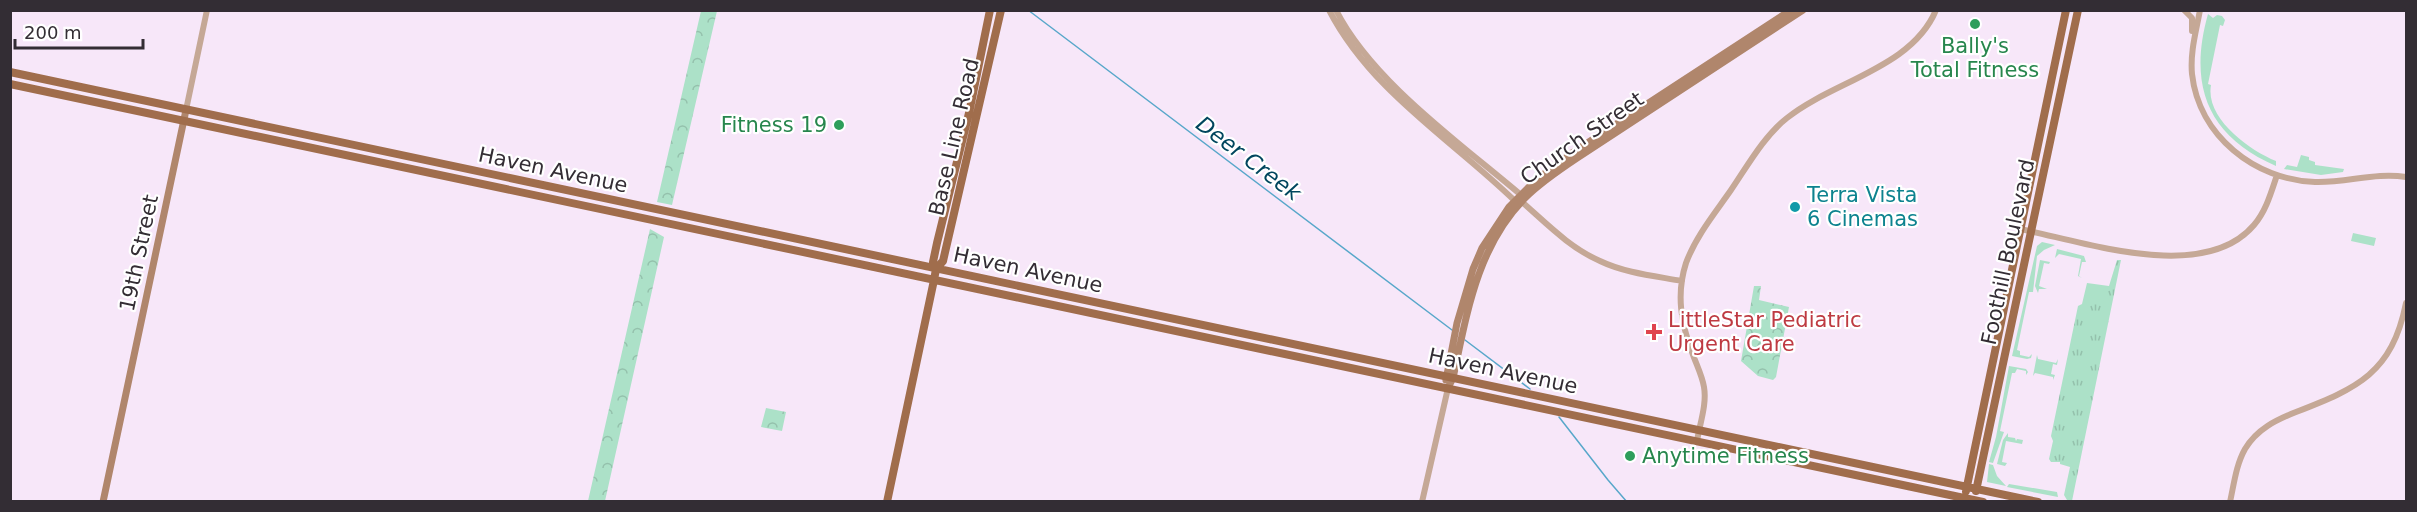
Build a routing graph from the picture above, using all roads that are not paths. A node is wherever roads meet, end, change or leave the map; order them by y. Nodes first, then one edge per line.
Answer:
1 (207, 10) edge
2 (990, 10) edge
3 (1001, 10) edge
4 (1329, 10) edge
5 (1336, 10) edge
6 (1791, 10) edge
7 (1803, 10) edge
8 (1936, 10) edge
9 (2066, 10) edge
10 (2078, 10) edge
11 (2184, 10) edge
12 (2200, 10) edge
13 (2194, 40) junction
14 (10, 72) edge
15 (10, 84) edge
16 (186, 110) junction
17 (184, 120) junction
18 (2277, 175) junction
19 (2406, 177) edge
20 (1519, 199) junction
21 (2020, 229) junction
22 (2031, 231) junction
23 (936, 269) junction
24 (934, 280) junction
25 (1682, 281) junction
26 (2406, 303) edge
27 (1449, 377) junction
28 (1448, 388) junction
29 (1699, 429) junction
30 (1697, 441) junction
31 (1967, 486) junction
32 (1977, 489) junction
33 (1964, 499) edge
34 (1974, 500) edge
35 (103, 501) edge
36 (887, 501) edge
37 (1422, 501) edge
38 (1983, 501) edge
39 (2038, 501) edge
40 (2230, 501) edge

1 - 16 street, 19th Street
2 - 23 main road, Base Line Road
3 - 23 main road, Base Line Road
4 - 20 street
5 - 20 street
6 - 20 main road, Church Street
7 - 20 main road, Church Street
8 - 25 street
9 - 21 main road, Foothill Boulevard
10 - 22 main road, Foothill Boulevard
11 - 13 street
12 - 13 street
13 - 18 street
14 - 16 main road, Haven Avenue
15 - 17 main road, Haven Avenue
16 - 17 main road, 19th Street
16 - 23 main road, Haven Avenue
17 - 24 main road, Haven Avenue
17 - 35 main road, 19th Street
18 - 19 street
18 - 22 street
20 - 25 street
20 - 27 main road, Church Street
21 - 22 street
21 - 31 main road, Foothill Boulevard
22 - 32 main road, Foothill Boulevard
23 - 24 main road, Base Line Road
23 - 27 main road, Haven Avenue
24 - 28 main road, Haven Avenue
24 - 36 main road, Base Line Road
25 - 29 street
26 - 40 street
27 - 28 main road, Church Street
27 - 29 main road, Haven Avenue
28 - 30 main road, Haven Avenue
28 - 37 street, Church Street
29 - 30 street
29 - 31 main road, Haven Avenue
30 - 33 main road, Haven Avenue
31 - 32 main road, Haven Avenue
31 - 33 main road, Foothill Boulevard
32 - 34 main road, Foothill Boulevard
32 - 39 main road, Haven Avenue
33 - 34 main road, Haven Avenue
34 - 38 main road, Haven Avenue

